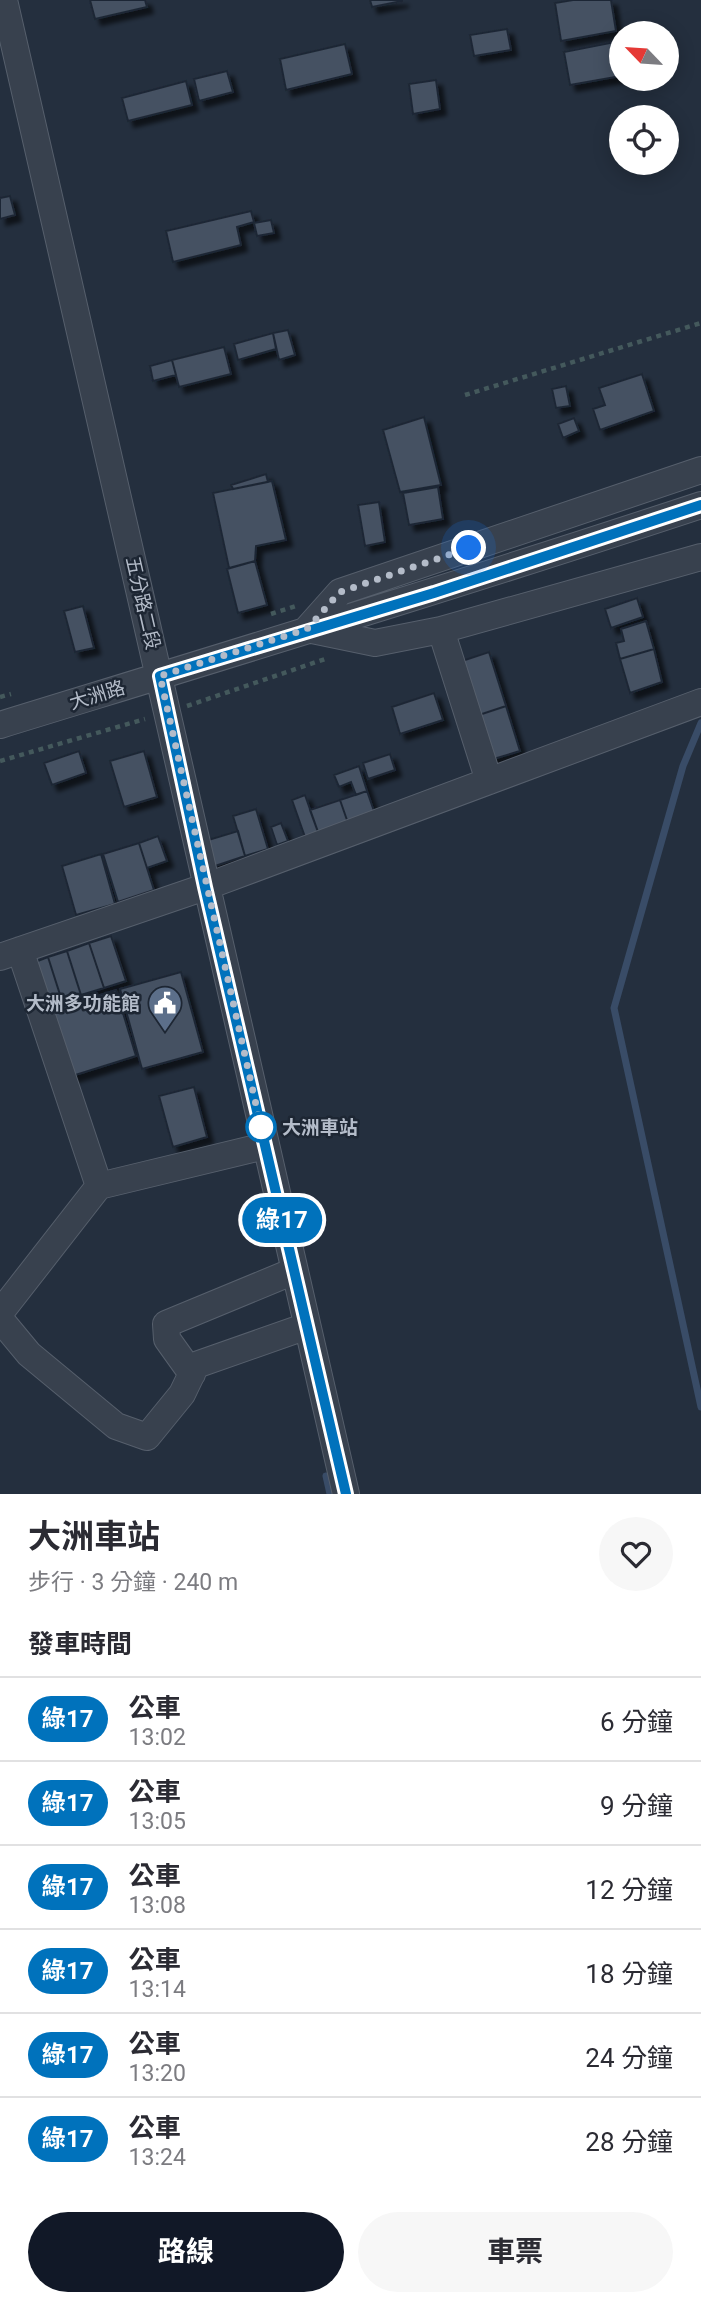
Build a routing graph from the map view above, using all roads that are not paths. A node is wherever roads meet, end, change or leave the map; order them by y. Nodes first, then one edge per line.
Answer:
1 (4, 0) edge
2 (701, 470) edge
3 (701, 505) edge
4 (701, 557) edge
5 (307, 629) junction
6 (441, 630) junction
7 (160, 676) junction
8 (701, 702) edge
9 (0, 725) edge
10 (489, 781) junction
11 (205, 887) junction
12 (10, 953) edge
13 (265, 1146) junction
14 (99, 1186) junction
15 (294, 1271) junction
16 (0, 1313) edge
17 (0, 1319) edge
18 (307, 1326) junction
19 (192, 1374) junction
20 (346, 1494) edge

1 - 7 street, 五分路二段
2 - 5 street
3 - 5 street, 大洲路
4 - 6 street
5 - 6 street
5 - 7 street, 大洲路
6 - 10 street
7 - 9 street, 大洲路
7 - 11 street, 五分路二段
8 - 10 street
10 - 11 street
11 - 12 street
11 - 13 street, 五分路二段
12 - 14 street
13 - 14 street
13 - 15 street, 五分路二段
14 - 16 street
15 - 18 street, 五分路二段
15 - 19 street
17 - 19 street
18 - 19 street
18 - 20 street, 五分路二段

